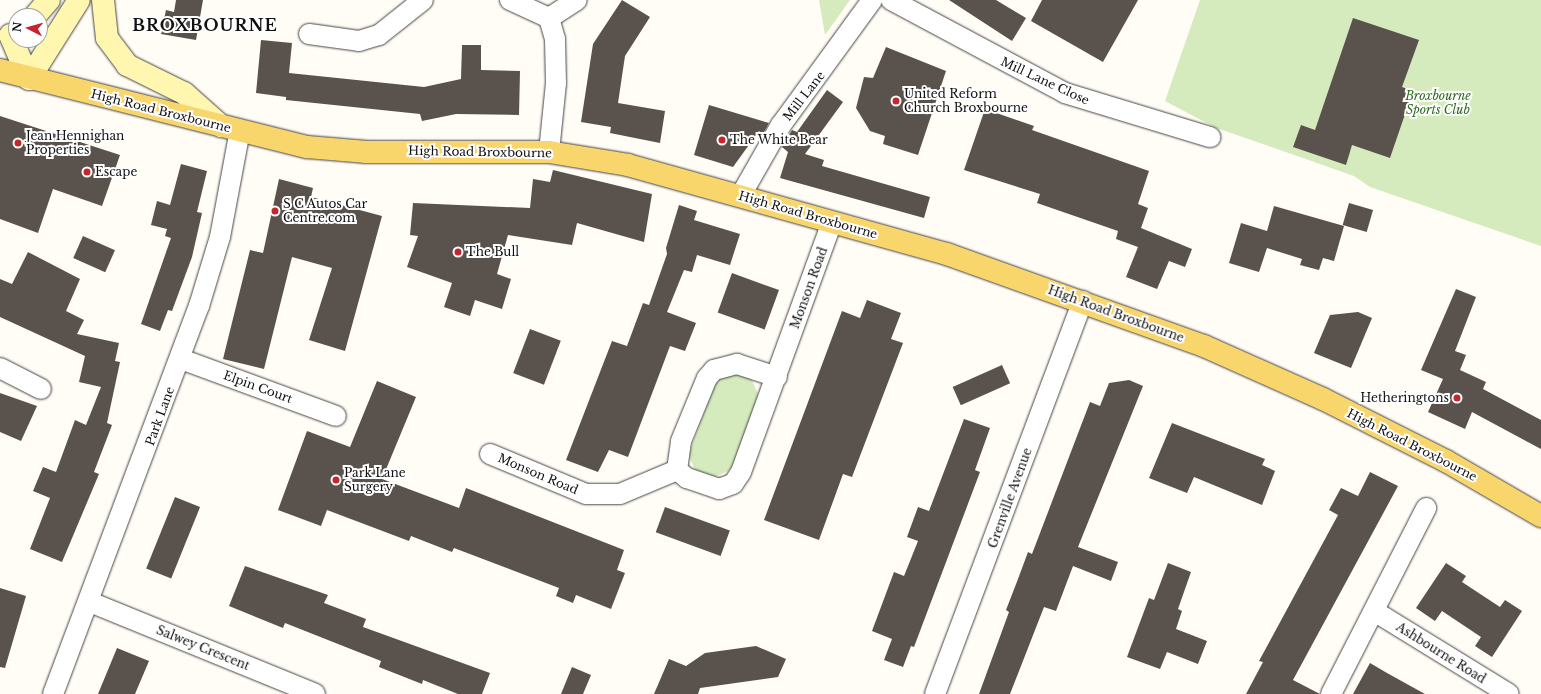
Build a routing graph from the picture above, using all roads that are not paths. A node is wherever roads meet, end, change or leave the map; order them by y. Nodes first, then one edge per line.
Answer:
1 (49, 0) edge
2 (79, 0) edge
3 (103, 0) edge
4 (423, 0) edge
5 (510, 0) edge
6 (577, 0) edge
7 (872, 0) edge
8 (891, 0) edge
9 (42, 8) edge
10 (549, 18) junction
11 (309, 34) dead end
12 (15, 48) edge
13 (0, 70) edge
14 (29, 79) junction
15 (231, 128) junction
16 (1210, 137) dead end
17 (550, 152) junction
18 (741, 195) junction
19 (832, 222) junction
20 (1083, 301) junction
21 (180, 359) junction
22 (0, 368) edge
23 (777, 376) junction
24 (41, 389) dead end
25 (336, 416) dead end
26 (490, 454) dead end
27 (677, 470) junction
28 (1426, 508) dead end
29 (1541, 516) edge
30 (90, 602) junction
31 (1374, 611) junction
32 (53, 694) edge
33 (315, 694) edge
34 (934, 694) edge
35 (1331, 694) edge
36 (1508, 694) edge

1 - 9 main road
2 - 14 main road
3 - 15 main road
4 - 11 street
5 - 10 street
6 - 10 street
7 - 18 street, Mill Lane
8 - 16 street, Mill Lane Close
10 - 17 street
12 - 14 main road
13 - 14 main road, High Road Broxbourne
14 - 15 main road, High Road Broxbourne
15 - 17 main road, High Road Broxbourne
15 - 21 street, Park Lane
17 - 18 main road, High Road Broxbourne
18 - 19 main road, High Road Broxbourne
19 - 20 main road, High Road Broxbourne
19 - 23 street, Monson Road
20 - 29 main road, High Road Broxbourne
20 - 34 street, Grenville Avenue
21 - 25 street, Elpin Court
21 - 30 street, Park Lane
22 - 24 street
23 - 27 street
23 - 27 street, Monson Road
26 - 27 street, Monson Road
28 - 31 street
30 - 32 street, Park Lane
30 - 33 street, Salwey Crescent
31 - 35 street
31 - 36 street, Ashbourne Road

